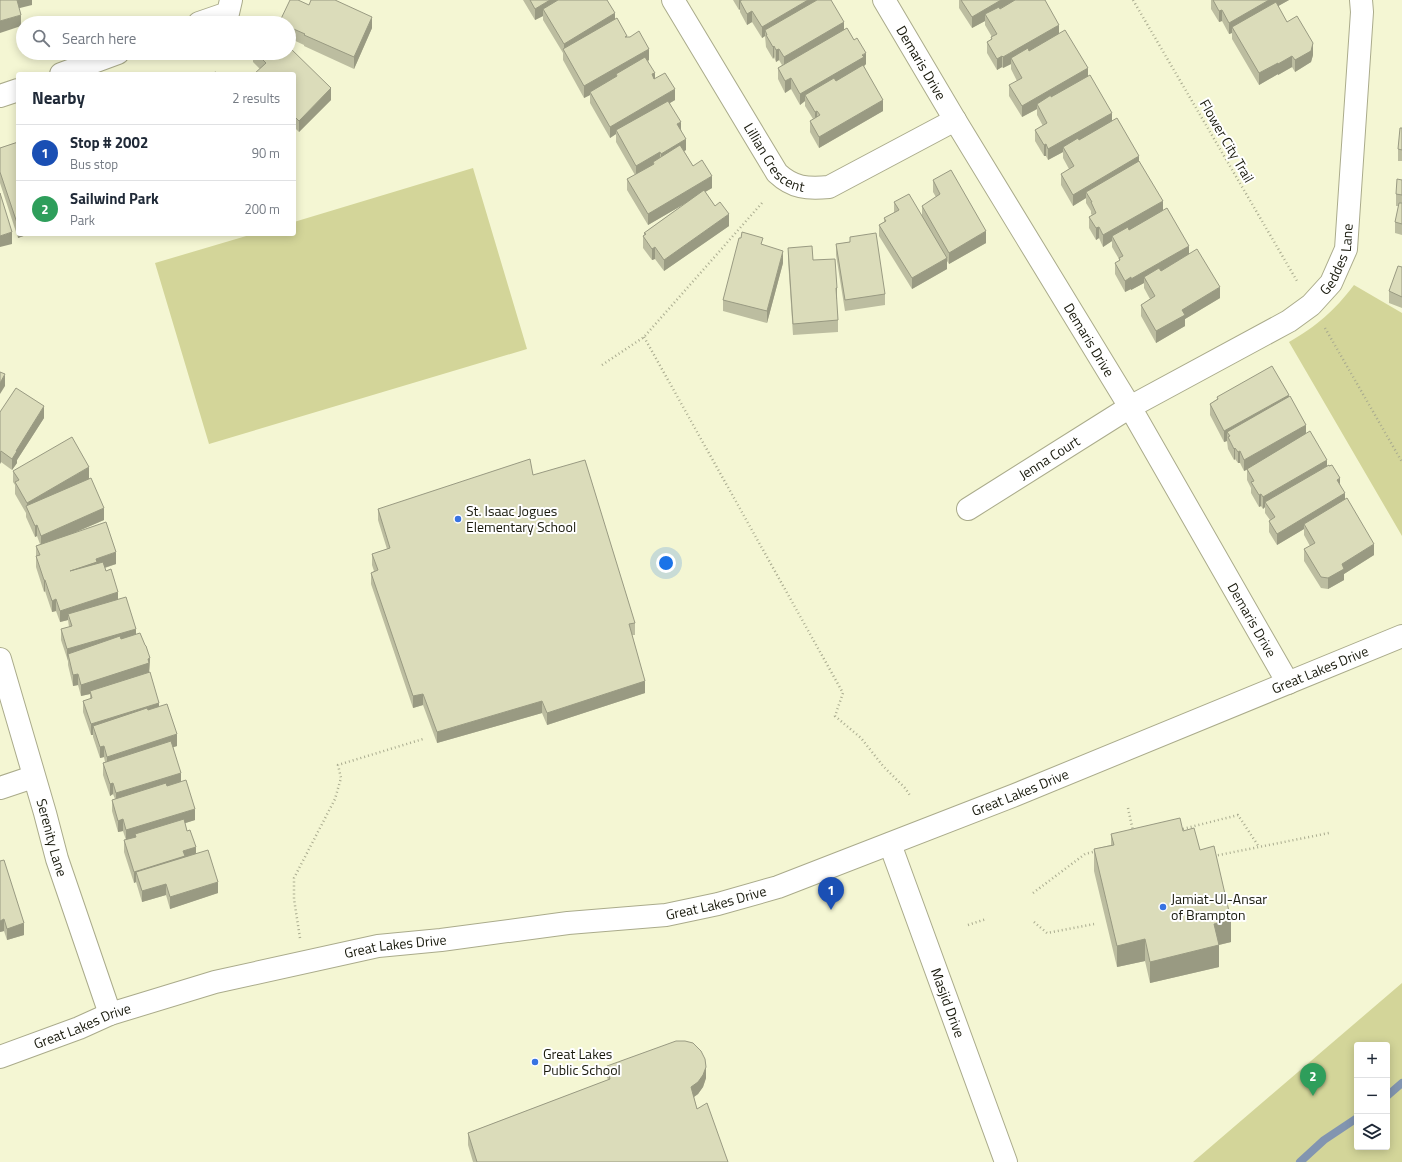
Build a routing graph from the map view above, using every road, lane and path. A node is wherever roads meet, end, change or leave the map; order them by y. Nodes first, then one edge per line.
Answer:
1 (231, 0) edge
2 (673, 0) edge
3 (884, 0) edge
4 (1133, 0) edge
5 (1361, 0) edge
6 (217, 16) edge
7 (99, 60) edge
8 (66, 72) edge
9 (16, 91) edge
10 (0, 96) edge
11 (956, 120) junction
12 (762, 203) dead end
13 (1300, 286) dead end
14 (1322, 324) dead end
15 (644, 337) junction
16 (602, 365) dead end
17 (1130, 407) junction
18 (1402, 462) edge
19 (968, 509) dead end
20 (1402, 636) edge
21 (0, 659) edge
22 (1288, 683) junction
23 (423, 740) dead end
24 (33, 777) junction
25 (0, 788) edge
26 (911, 796) dead end
27 (1128, 808) dead end
28 (1172, 832) edge
29 (1329, 833) dead end
30 (1134, 835) edge
31 (890, 844) junction
32 (1259, 847) junction
33 (1099, 851) edge
34 (1209, 857) edge
35 (1033, 893) dead end
36 (986, 919) dead end
37 (1034, 922) dead end
38 (1094, 924) dead end
39 (968, 926) dead end
40 (303, 962) junction
41 (110, 1014) junction
42 (0, 1057) edge
43 (1006, 1162) edge

1 - 6 street
2 - 11 street, Lillian Crescent
3 - 11 street, Demaris Drive
4 - 13 path, Flower City Trail
5 - 17 street, Geddes Lane
7 - 8 street
9 - 10 street
11 - 17 street, Demaris Drive
12 - 15 path
14 - 18 path
15 - 16 path
15 - 26 path
17 - 19 street, Jenna Court
17 - 22 street, Demaris Drive
20 - 22 street, Great Lakes Drive
21 - 24 street, Serenity Lane
22 - 31 street, Great Lakes Drive
23 - 40 path
24 - 25 street
24 - 41 street, Serenity Lane
27 - 30 path
28 - 32 path
29 - 32 path
31 - 40 street, Great Lakes Drive
31 - 43 street, Masjid Drive
32 - 34 path
33 - 35 path
36 - 39 path
37 - 38 path
40 - 41 street, Great Lakes Drive
41 - 42 street, Great Lakes Drive

